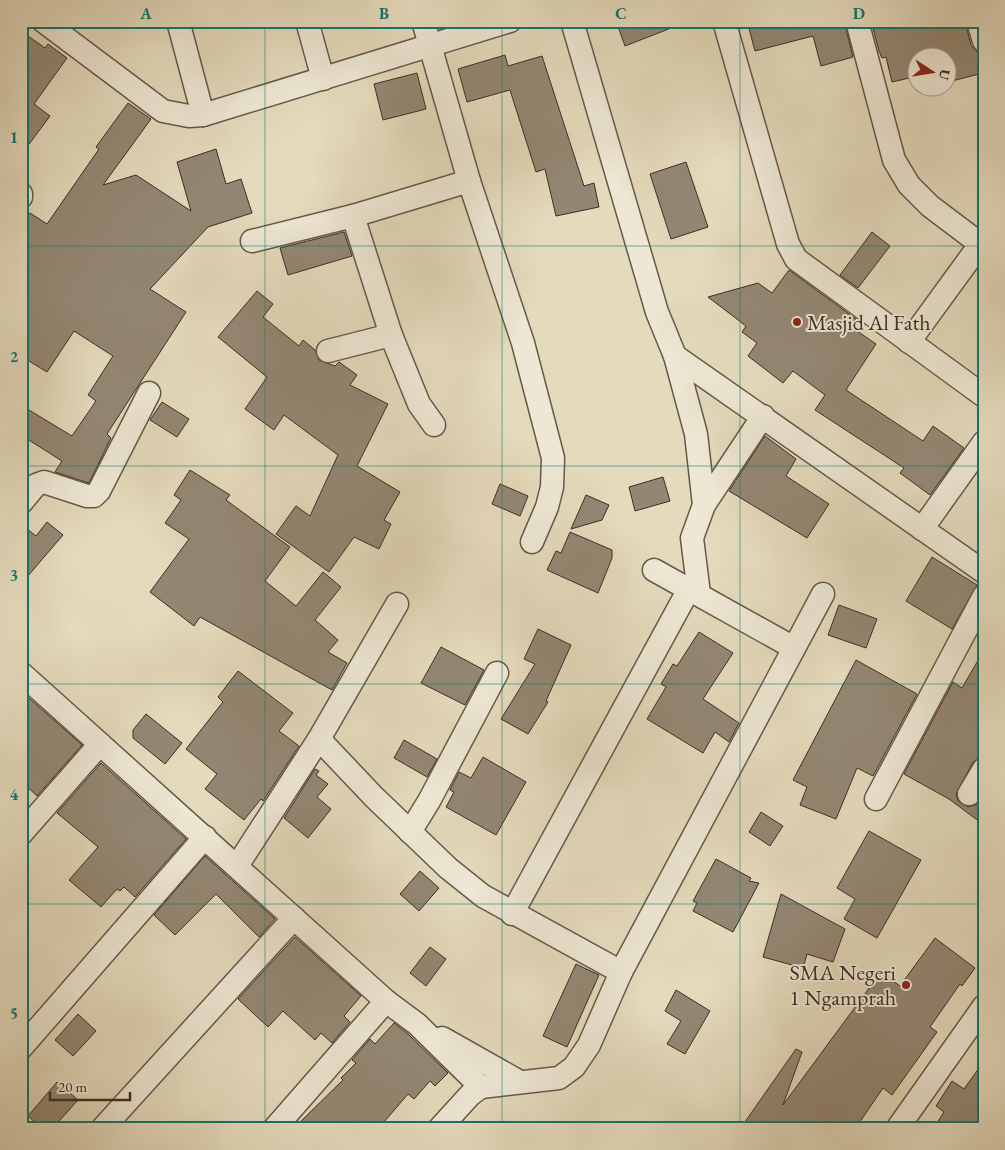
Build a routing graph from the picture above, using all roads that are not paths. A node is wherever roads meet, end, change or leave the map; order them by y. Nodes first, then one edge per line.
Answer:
1 (178, 21) edge
2 (307, 21) edge
3 (422, 21) edge
4 (510, 21) edge
5 (572, 21) edge
6 (724, 21) edge
7 (857, 21) edge
8 (978, 21) edge
9 (56, 26) edge
10 (984, 41) edge
11 (429, 46) junction
12 (323, 79) junction
13 (203, 115) junction
14 (469, 181) junction
15 (354, 216) junction
16 (252, 241) dead end
17 (982, 241) edge
18 (391, 335) junction
19 (909, 342) junction
20 (328, 352) dead end
21 (675, 356) junction
22 (149, 393) dead end
23 (984, 396) edge
24 (763, 416) junction
25 (434, 425) dead end
26 (984, 442) edge
27 (21, 503) edge
28 (704, 505) junction
29 (922, 529) junction
30 (532, 542) dead end
31 (654, 570) dead end
32 (984, 572) edge
33 (694, 591) junction
34 (823, 594) dead end
35 (984, 596) edge
36 (397, 604) dead end
37 (794, 648) junction
38 (21, 673) edge
39 (497, 673) dead end
40 (319, 739) junction
41 (100, 744) junction
42 (984, 769) edge
43 (969, 794) dead end
44 (876, 799) dead end
45 (410, 832) junction
46 (21, 834) edge
47 (205, 837) junction
48 (237, 866) junction
49 (512, 914) junction
50 (294, 918) junction
51 (621, 972) junction
52 (386, 1001) junction
53 (984, 1006) edge
54 (417, 1024) junction
55 (21, 1048) edge
56 (520, 1082) junction
57 (481, 1087) junction
58 (102, 1129) edge
59 (274, 1129) edge
60 (439, 1129) edge
61 (897, 1129) edge

1 - 13 street
2 - 12 street
3 - 11 street
4 - 11 street
5 - 21 street
6 - 19 street
7 - 17 street
8 - 10 street
9 - 13 street
11 - 12 street
11 - 14 street
12 - 13 street
14 - 15 street
14 - 30 street
15 - 16 street
15 - 18 street
17 - 19 street
18 - 20 street
18 - 25 street
19 - 23 street
21 - 24 street
21 - 28 street
22 - 27 street
24 - 28 street
24 - 29 street
26 - 29 street
28 - 33 street
29 - 32 street
31 - 33 street
33 - 37 street
33 - 49 street
34 - 37 street
35 - 44 street
36 - 40 street
37 - 51 street
38 - 41 street
39 - 45 street
40 - 45 street
40 - 48 street
41 - 46 street
41 - 47 street
42 - 43 street
45 - 49 street
47 - 48 street
47 - 55 street
48 - 50 street
49 - 51 street
50 - 52 street
50 - 58 street
51 - 56 street
52 - 54 street
52 - 59 street
53 - 61 street
54 - 56 street
54 - 57 street
56 - 57 street
57 - 60 street

